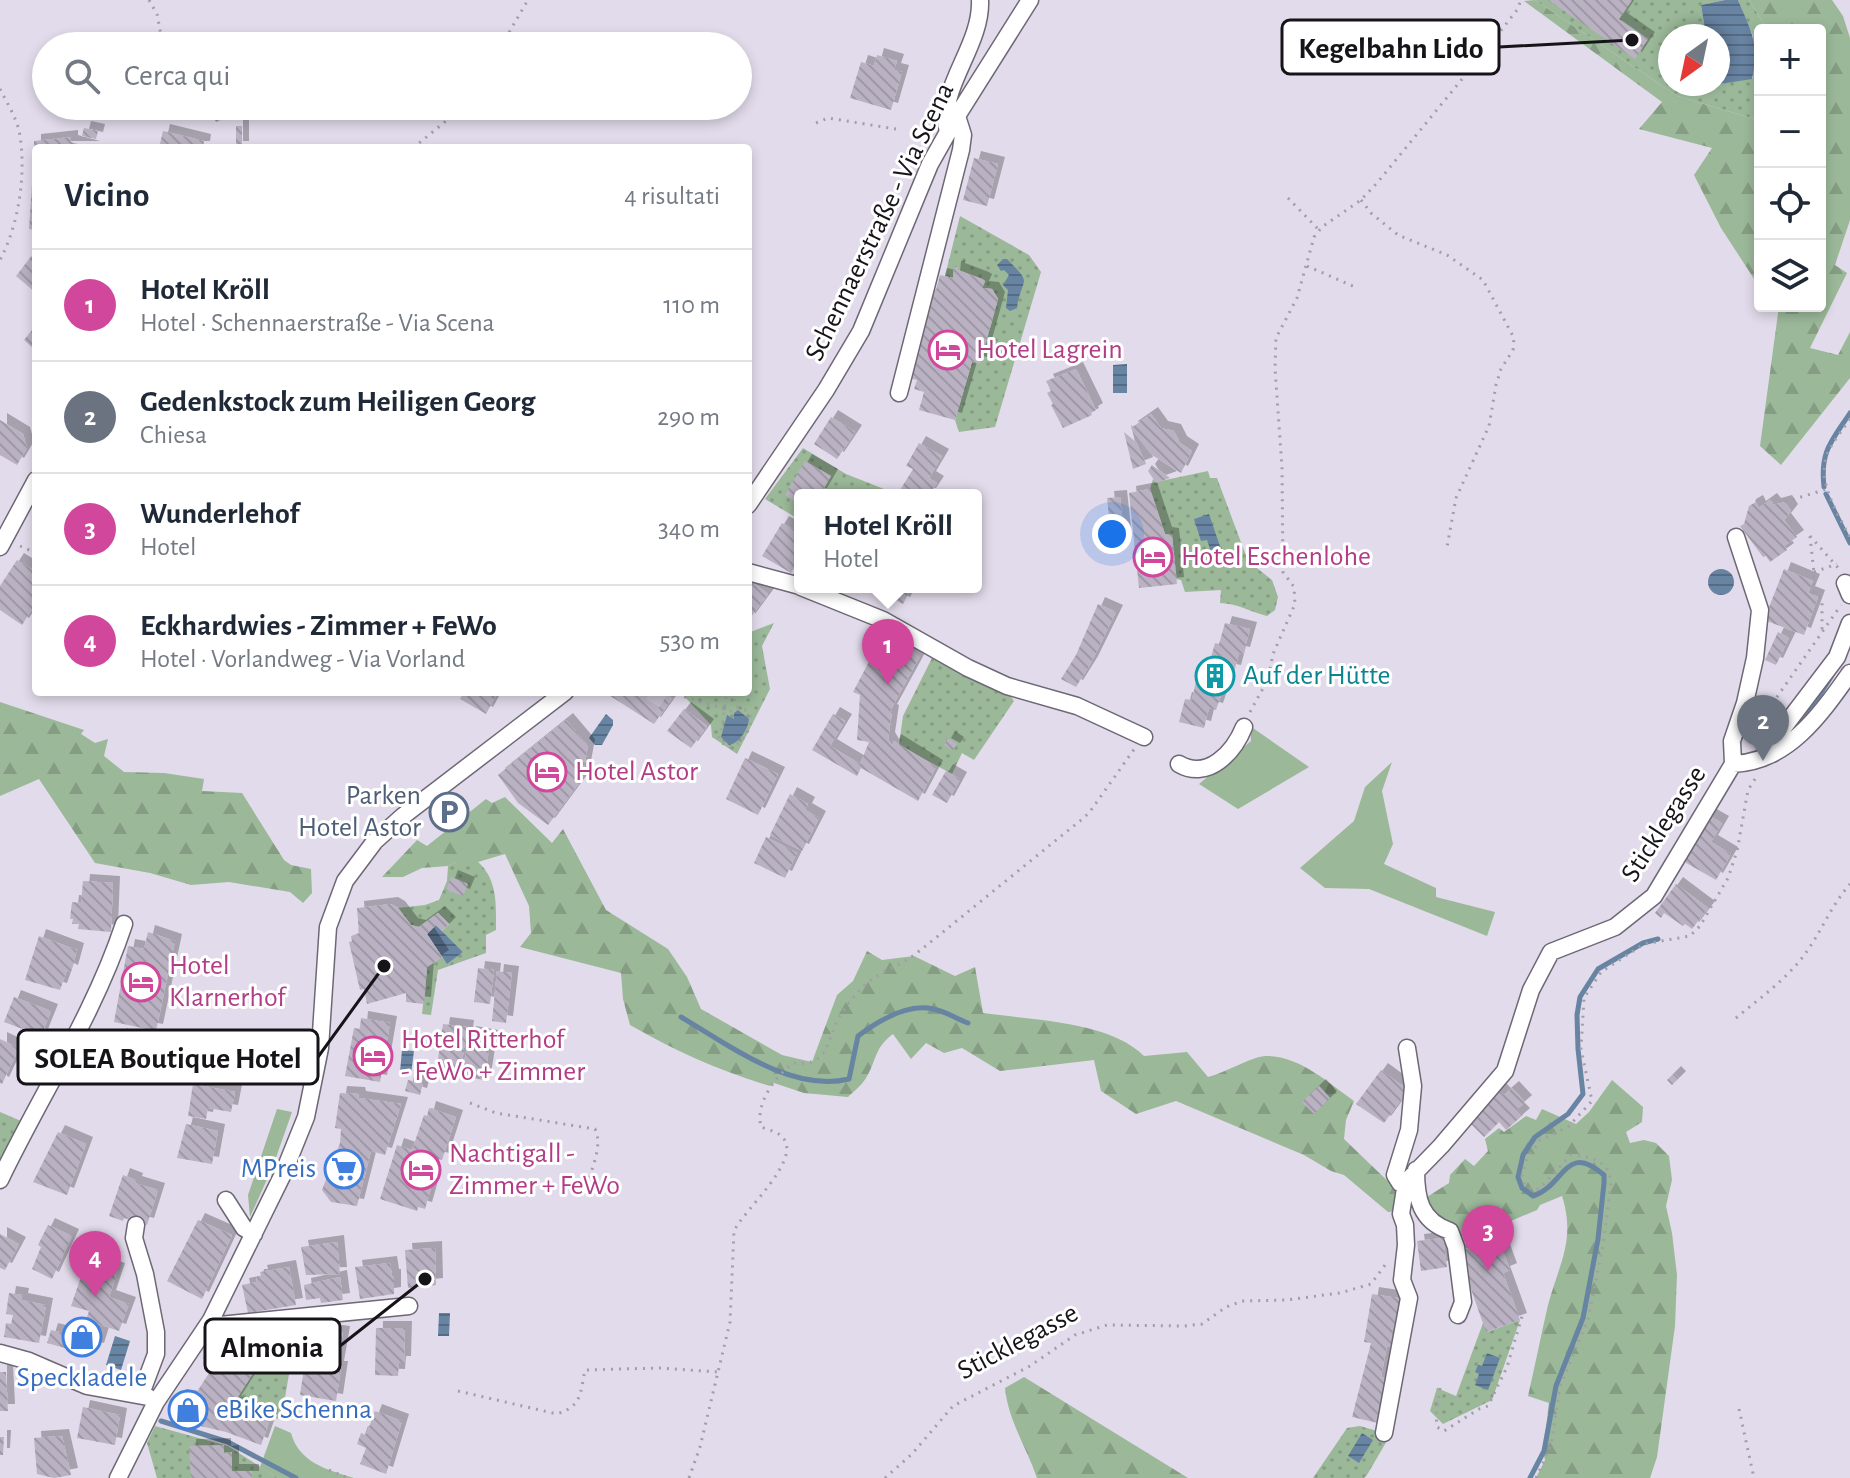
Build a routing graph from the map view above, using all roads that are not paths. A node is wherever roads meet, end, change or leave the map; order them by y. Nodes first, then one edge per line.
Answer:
1 (980, 0) edge
2 (1030, 0) edge
3 (957, 116) junction
4 (948, 132) junction
5 (899, 393) dead end
6 (32, 488) edge
7 (752, 499) edge
8 (1736, 537) dead end
9 (2, 544) edge
10 (752, 573) edge
11 (794, 585) edge
12 (816, 593) edge
13 (1850, 623) edge
14 (1850, 673) edge
15 (560, 696) edge
16 (1244, 727) road end
17 (1144, 737) road end
18 (1773, 752) junction
19 (1179, 764) dead end
20 (1733, 764) junction
21 (124, 924) dead end
22 (1407, 1048) dead end
23 (0, 1180) edge
24 (1409, 1182) junction
25 (226, 1200) dead end
26 (136, 1225) dead end
27 (254, 1234) junction
28 (409, 1306) dead end
29 (1458, 1315) dead end
30 (211, 1320) junction
31 (0, 1353) edge
32 (148, 1398) junction
33 (1384, 1433) dead end
34 (118, 1478) edge

1 - 4 street
2 - 3 street, Schennaerstraße - Via Scena
3 - 4 street, Schennaerstraße - Via Scena
3 - 5 street
4 - 7 street, Schennaerstraße - Via Scena
6 - 9 street
8 - 20 street
10 - 11 street
12 - 17 street
13 - 18 street
14 - 18 street
15 - 27 street
16 - 19 street
18 - 20 street
20 - 24 street, Sticklegasse
21 - 23 street
22 - 24 street
24 - 29 street
24 - 33 street
25 - 27 street
26 - 32 street
27 - 30 street
28 - 30 street
30 - 32 street
31 - 32 street
32 - 34 street

